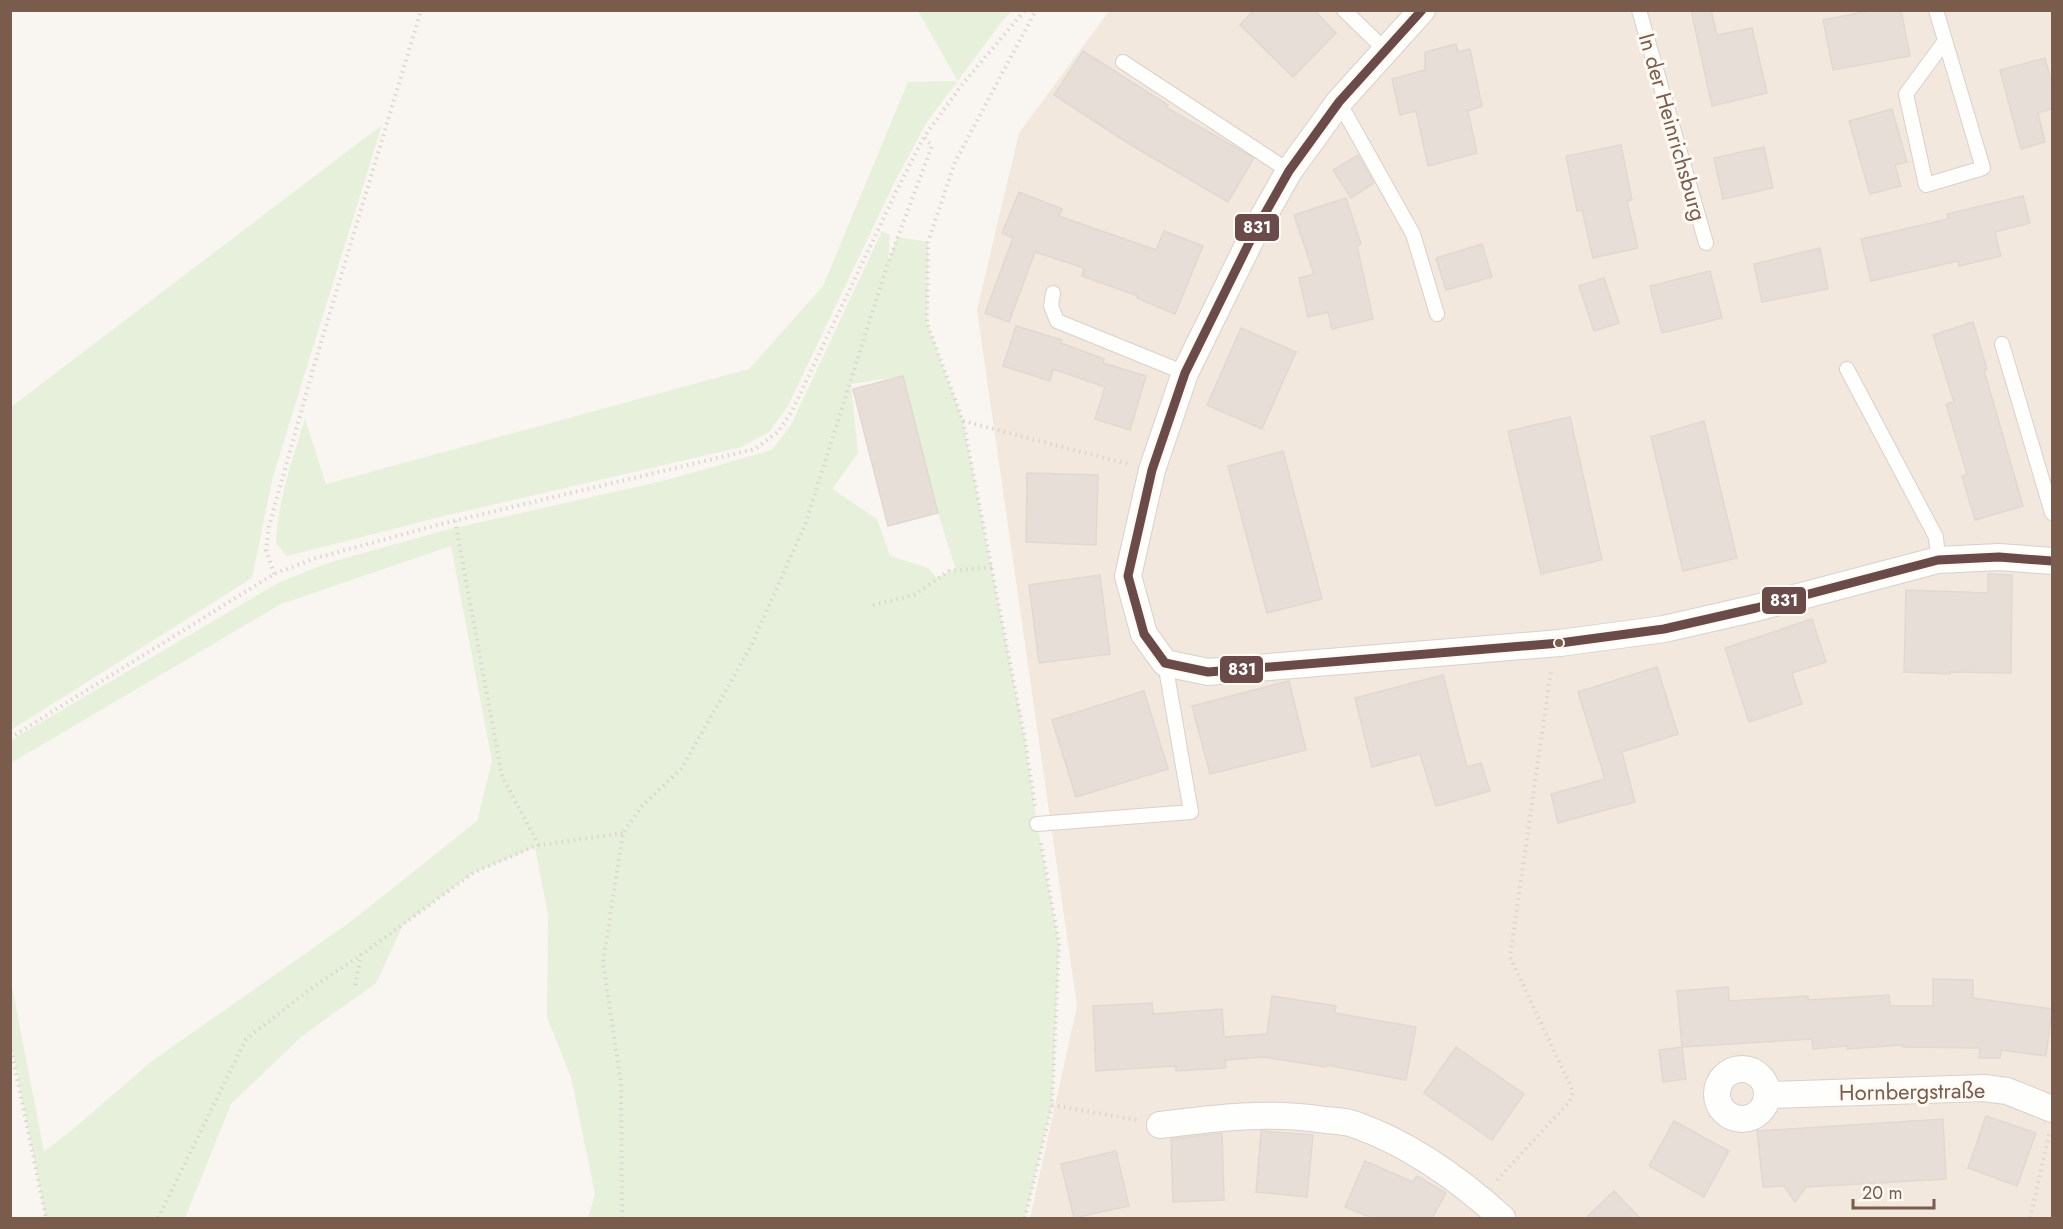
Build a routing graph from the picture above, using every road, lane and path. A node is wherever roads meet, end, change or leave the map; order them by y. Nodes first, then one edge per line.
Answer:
1 (421, 10) edge
2 (1025, 10) edge
3 (1036, 10) edge
4 (1344, 10) edge
5 (1422, 10) edge
6 (1639, 10) edge
7 (1936, 10) edge
8 (1945, 41) junction
9 (1385, 50) junction
10 (1124, 62) dead end
11 (1339, 102) junction
12 (924, 137) junction
13 (1289, 171) junction
14 (1707, 243) dead end
15 (1053, 293) dead end
16 (1437, 314) dead end
17 (2002, 344) dead end
18 (1847, 369) dead end
19 (1185, 374) junction
20 (963, 421) junction
21 (1152, 470) junction
22 (2052, 513) edge
23 (455, 521) junction
24 (1938, 560) junction
25 (2052, 561) edge
26 (992, 567) junction
27 (274, 574) junction
28 (873, 605) dead end
29 (1549, 644) junction
30 (1165, 663) junction
31 (10, 738) edge
32 (1037, 824) junction
33 (623, 833) junction
34 (539, 846) junction
35 (361, 955) junction
36 (355, 985) dead end
37 (10, 1044) edge
38 (1767, 1095) dead end
39 (1052, 1105) junction
40 (2051, 1120) edge
41 (1160, 1125) joint
42 (1480, 1198) junction
43 (46, 1218) edge
44 (158, 1218) edge
45 (622, 1218) edge
46 (1025, 1218) edge
47 (1502, 1218) edge
48 (2030, 1218) edge

1 - 27 path
2 - 12 path
3 - 20 path
4 - 9 lane
5 - 9 street
6 - 14 lane, In der Heinrichsburg
7 - 8 lane
8 - 8 lane
9 - 11 street
10 - 13 lane
11 - 13 street
11 - 16 lane
12 - 23 path
12 - 33 path
13 - 19 street
15 - 19 lane
17 - 22 lane
18 - 24 lane
19 - 21 street
20 - 21 path
20 - 26 path
21 - 30 street
23 - 27 path
23 - 34 path
24 - 25 street
24 - 29 street
26 - 28 path
26 - 32 path
27 - 31 path
29 - 30 street
29 - 42 path
30 - 32 lane
32 - 39 path
33 - 34 path
33 - 45 path
34 - 35 path
35 - 36 path
35 - 44 path
37 - 43 path
38 - 40 street, Hornbergstraße
39 - 41 path
39 - 46 path
40 - 48 path
41 - 42 street
42 - 47 street

